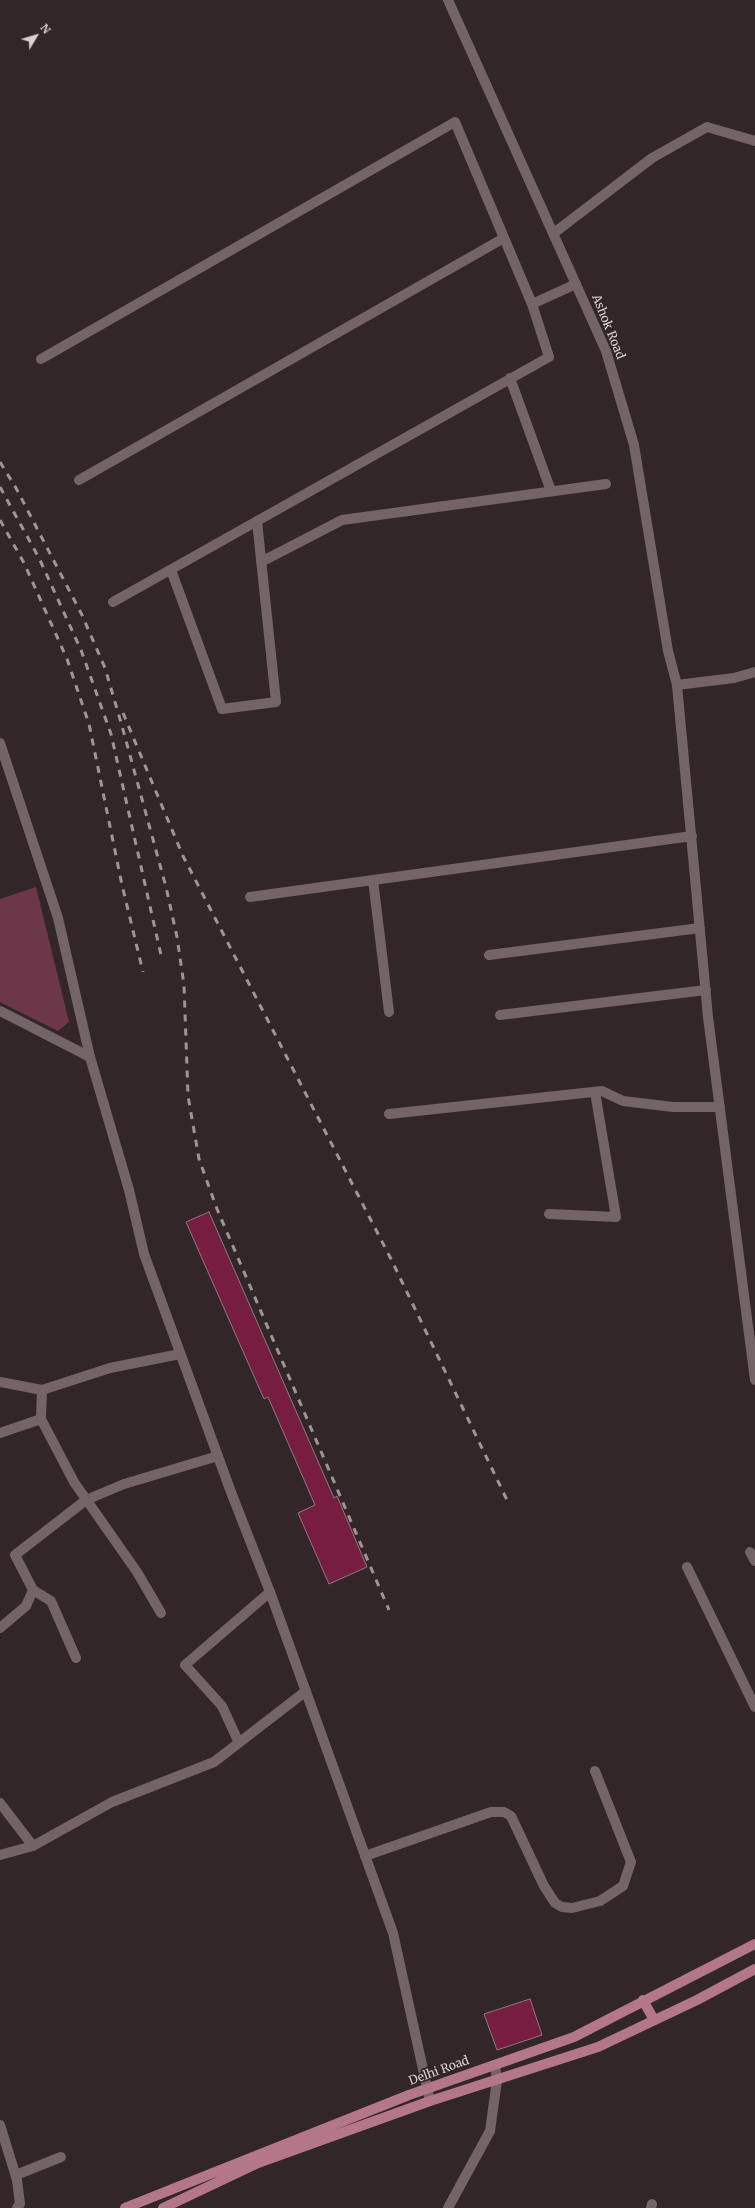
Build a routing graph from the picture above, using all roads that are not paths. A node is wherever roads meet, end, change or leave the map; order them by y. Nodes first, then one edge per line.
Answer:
1 (448, 0) edge
2 (755, 141) edge
3 (554, 233) junction
4 (504, 238) junction
5 (576, 284) junction
6 (532, 304) junction
7 (40, 359) dead end
8 (510, 378) junction
9 (79, 480) dead end
10 (606, 484) dead end
11 (551, 491) junction
12 (257, 521) junction
13 (261, 562) junction
14 (171, 570) junction
15 (113, 602) dead end
16 (755, 672) edge
17 (677, 685) junction
18 (0, 743) edge
19 (692, 836) junction
20 (373, 880) junction
21 (250, 897) dead end
22 (700, 928) junction
23 (489, 956) dead end
24 (706, 990) junction
25 (0, 1011) edge
26 (389, 1012) dead end
27 (500, 1015) dead end
28 (90, 1057) junction
29 (595, 1092) junction
30 (720, 1107) junction
31 (389, 1114) dead end
32 (549, 1214) dead end
33 (180, 1354) junction
34 (755, 1380) edge
35 (0, 1382) edge
36 (42, 1390) junction
37 (41, 1419) junction
38 (0, 1433) edge
39 (218, 1456) junction
40 (86, 1500) junction
41 (750, 1552) dead end
42 (755, 1561) edge
43 (687, 1567) dead end
44 (33, 1590) junction
45 (270, 1592) junction
46 (161, 1613) dead end
47 (0, 1628) edge
48 (76, 1658) dead end
49 (306, 1691) junction
50 (755, 1707) edge
51 (239, 1743) junction
52 (595, 1771) dead end
53 (0, 1803) edge
54 (33, 1846) junction
55 (0, 1855) edge
56 (365, 1856) junction
57 (755, 1944) edge
58 (755, 1969) edge
59 (644, 2000) junction
60 (654, 2020) junction
61 (495, 2065) junction
62 (497, 2080) junction
63 (427, 2089) junction
64 (430, 2101) junction
65 (0, 2125) edge
66 (61, 2157) dead end
67 (16, 2175) junction
68 (17, 2208) edge
69 (125, 2208) edge
70 (163, 2208) edge
71 (448, 2208) edge

1 - 3 street, Ashok Road
2 - 3 street
3 - 5 street, Ashok Road
4 - 6 street
4 - 7 street
4 - 9 street
5 - 6 street
5 - 17 street, Ashok Road
6 - 8 street
8 - 11 street
8 - 12 street
10 - 11 street
11 - 13 street
12 - 13 street
12 - 14 street
13 - 14 street
14 - 15 street
16 - 17 street
17 - 19 street, Ashok Road
18 - 28 street
19 - 20 street
19 - 22 street, Ashok Road
20 - 21 street
20 - 26 street
22 - 23 street
22 - 24 street, Ashok Road
24 - 27 street
24 - 30 street, Ashok Road
25 - 28 street
28 - 33 street
29 - 30 street
29 - 31 street
29 - 32 street
30 - 34 street, Ashok Road
33 - 36 street
33 - 39 street
35 - 36 street
36 - 37 street
37 - 38 street
37 - 40 street
39 - 40 street
39 - 45 street
40 - 44 street
40 - 46 street
41 - 42 street
43 - 50 street
44 - 47 street
44 - 48 street
45 - 49 street
45 - 51 street
49 - 51 street
49 - 56 street
51 - 54 street
52 - 56 street
53 - 54 street
54 - 55 street
56 - 63 street
57 - 59 main road, Delhi Road
58 - 60 main road, Delhi Road
59 - 60 main road
59 - 61 main road, Delhi Road
60 - 62 main road, Delhi Road
61 - 62 street
61 - 63 main road, Delhi Road
62 - 64 main road, Delhi Road
62 - 71 street
63 - 64 street
63 - 69 main road, Delhi Road
64 - 70 main road, Delhi Road
65 - 67 street
66 - 67 street
67 - 68 street

